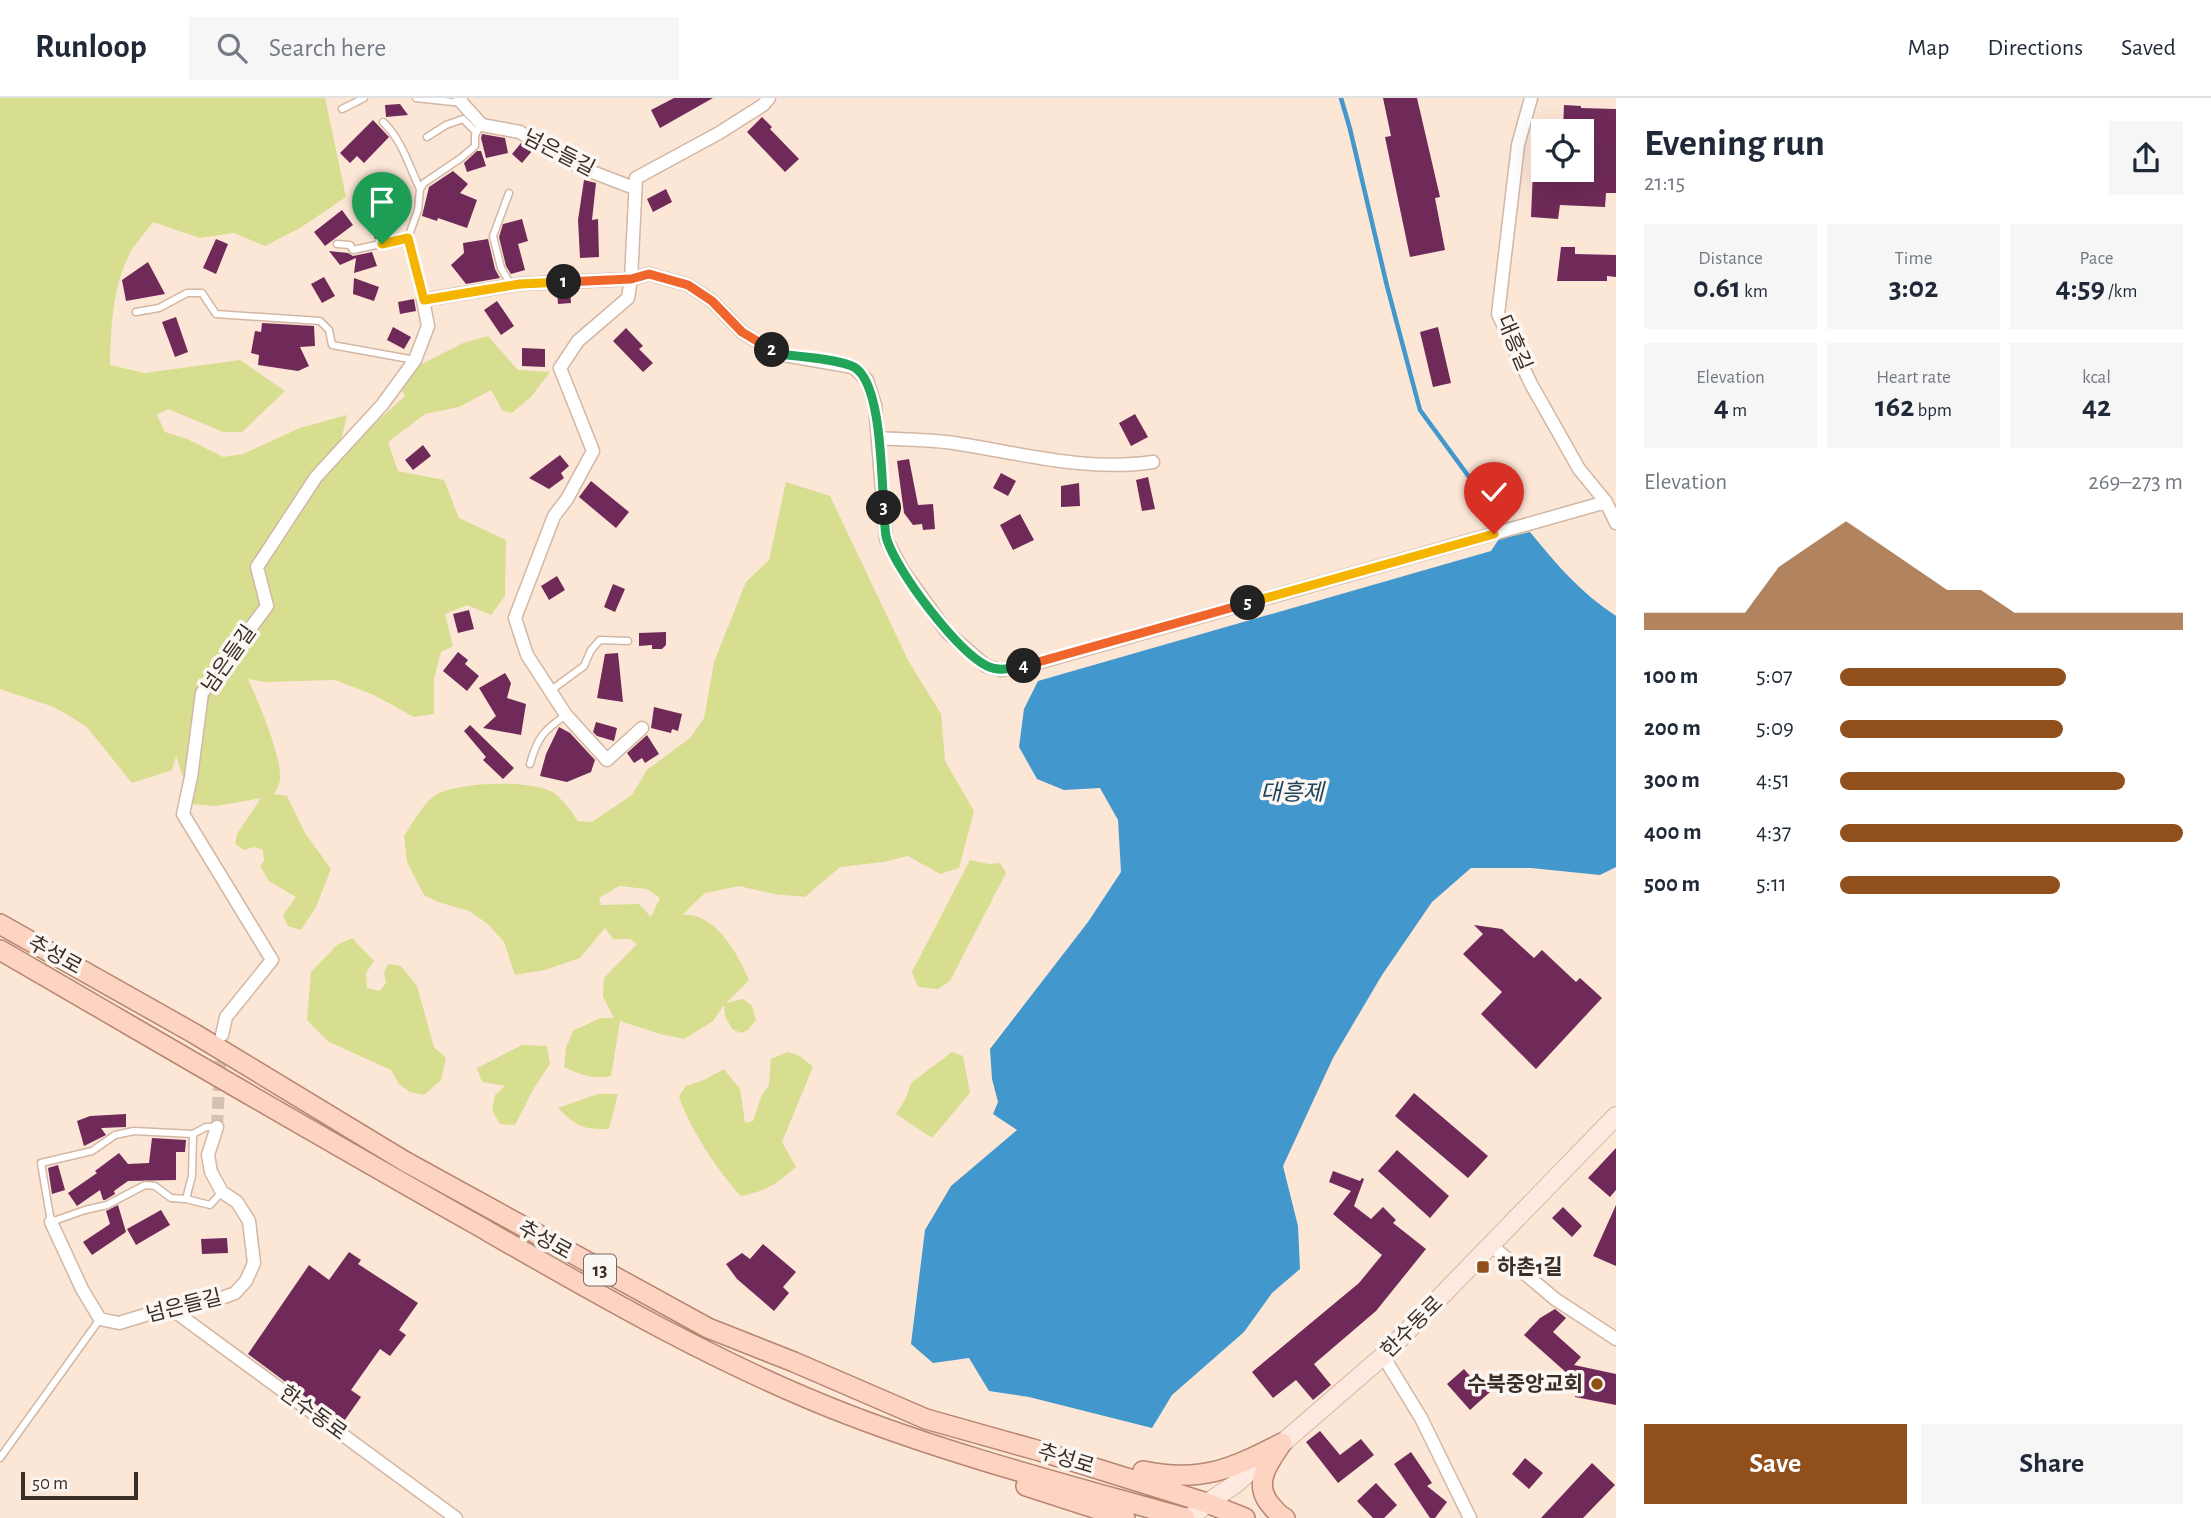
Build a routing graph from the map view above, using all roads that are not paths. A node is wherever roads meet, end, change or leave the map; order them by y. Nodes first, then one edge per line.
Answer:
1 (364, 98) edge
2 (416, 98) edge
3 (769, 98) edge
4 (1531, 98) edge
5 (461, 100) edge
6 (342, 109) dead end
7 (383, 122) dead end
8 (479, 129) junction
9 (427, 137) dead end
10 (634, 188) junction
11 (420, 189) junction
12 (509, 193) dead end
13 (408, 238) junction
14 (337, 244) dead end
15 (631, 279) junction
16 (511, 285) junction
17 (424, 300) junction
18 (136, 312) dead end
19 (415, 360) junction
20 (878, 438) junction
21 (1153, 462) dead end
22 (1606, 502) junction
23 (1616, 523) edge
24 (628, 640) dead end
25 (550, 691) junction
26 (566, 715) junction
27 (642, 729) dead end
28 (530, 764) dead end
29 (0, 924) edge
30 (0, 950) edge
31 (222, 1035) tunnel mouth
32 (1616, 1116) edge
33 (217, 1127) joint
34 (193, 1134) junction
35 (222, 1192) junction
36 (186, 1199) junction
37 (51, 1222) junction
38 (1492, 1246) junction
39 (170, 1308) junction
40 (100, 1319) junction
41 (1616, 1339) edge
42 (1383, 1356) junction
43 (909, 1412) junction
44 (847, 1414) junction
45 (1282, 1443) junction
46 (0, 1458) edge
47 (1207, 1503) junction
48 (456, 1518) edge
49 (1125, 1518) edge
50 (1187, 1518) edge
51 (1245, 1518) edge
52 (1285, 1518) edge
53 (1470, 1518) edge

1 - 6 lane
2 - 5 lane
3 - 10 street
4 - 22 street, 대흥길
5 - 8 street
7 - 11 lane
8 - 9 lane
8 - 10 street, 넘은들길
8 - 11 lane
10 - 15 street
11 - 13 lane
12 - 16 lane
13 - 14 lane
13 - 17 lane, 넘은들길
15 - 16 street
15 - 20 street
15 - 25 street
16 - 17 street
17 - 19 street, 넘은들길
18 - 19 lane
19 - 31 street, 넘은들길
20 - 21 street
20 - 22 street
22 - 23 street, 대흥길
24 - 25 lane
25 - 26 street
26 - 27 street
26 - 28 lane
29 - 43 main road, 추성로 / 13
30 - 44 main road, 추성로 / 13
32 - 38 street, 한수동로
33 - 34 lane
33 - 35 street, 넘은들길
34 - 36 lane
34 - 37 lane
35 - 36 lane
35 - 39 street, 넘은들길
36 - 37 lane
37 - 40 street
38 - 41 street
38 - 42 street, 한수동로
39 - 40 street, 넘은들길
39 - 48 street, 한수동로
40 - 46 lane
42 - 45 street, 한수동로
42 - 53 street
43 - 45 main road
43 - 47 main road, 추성로 / 13
44 - 49 main road
44 - 50 main road, 추성로 / 13
45 - 47 street, 한수동로
45 - 52 main road
47 - 50 street, 한수동로
47 - 51 main road, 추성로 / 13

